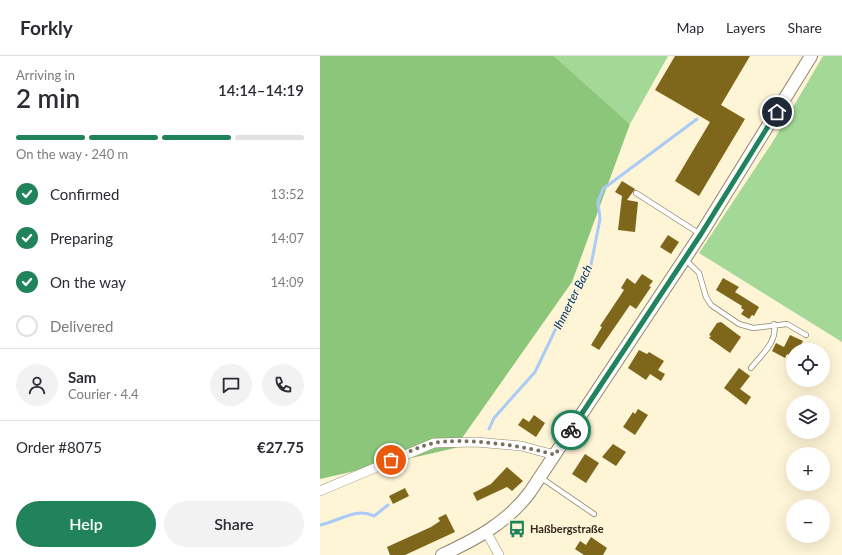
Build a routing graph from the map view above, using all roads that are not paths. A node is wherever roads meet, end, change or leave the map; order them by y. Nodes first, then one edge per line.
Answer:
1 (811, 56) edge
2 (636, 193) dead end
3 (701, 234) junction
4 (685, 259) junction
5 (774, 324) junction
6 (806, 335) dead end
7 (751, 368) dead end
8 (555, 455) junction
9 (540, 477) junction
10 (320, 491) edge
11 (594, 514) dead end
12 (487, 533) junction
13 (442, 555) edge
14 (498, 555) edge

1 - 3 main road
2 - 3 lane
3 - 4 main road
4 - 5 lane
4 - 8 main road
5 - 6 lane
5 - 7 lane
8 - 9 main road
8 - 10 street
9 - 11 lane
9 - 12 main road
12 - 13 main road
12 - 14 street

